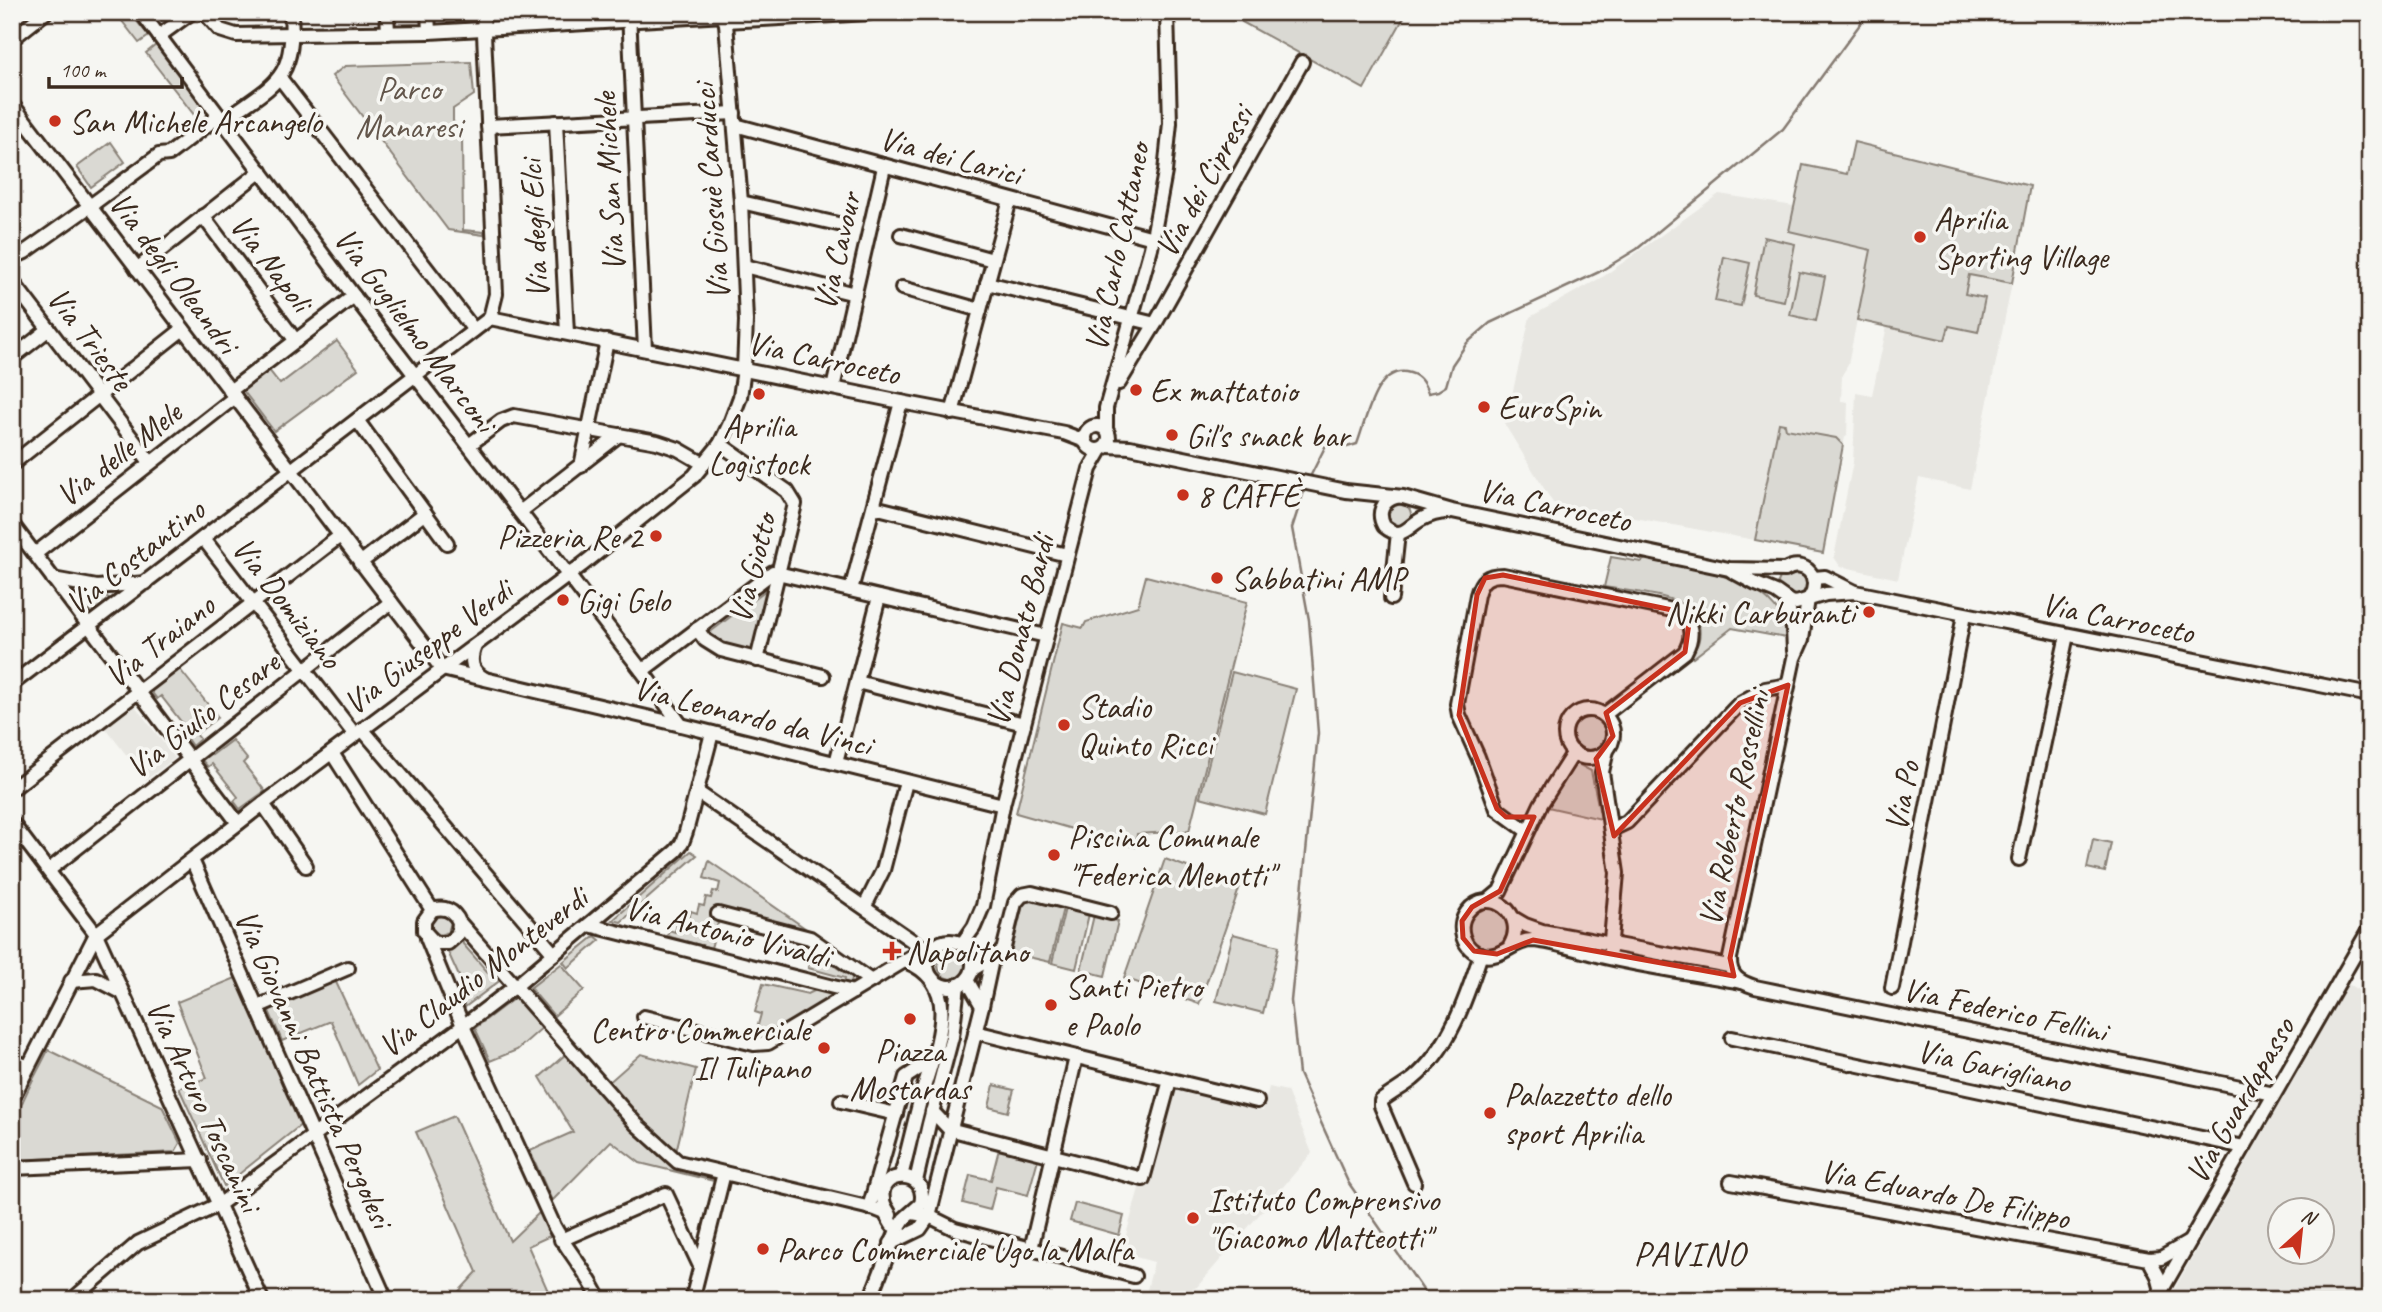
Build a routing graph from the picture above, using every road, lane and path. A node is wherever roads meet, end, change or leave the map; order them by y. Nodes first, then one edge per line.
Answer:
1 (46, 12) edge
2 (141, 12) edge
3 (192, 12) edge
4 (205, 12) edge
5 (291, 12) edge
6 (387, 12) edge
7 (428, 12) edge
8 (483, 12) edge
9 (1167, 12) edge
10 (869, 13) edge
11 (629, 16) edge
12 (725, 16) edge
13 (29, 17) edge
14 (552, 19) edge
15 (484, 29) junction
16 (429, 32) junction
17 (388, 33) junction
18 (292, 34) junction
19 (159, 37) junction
20 (12, 39) edge
21 (1302, 62) dead end
22 (280, 78) junction
23 (13, 106) edge
24 (221, 118) junction
25 (633, 118) junction
26 (734, 119) junction
27 (556, 122) junction
28 (488, 126) junction
29 (884, 167) junction
30 (261, 171) junction
31 (1010, 200) junction
32 (741, 202) junction
33 (90, 206) junction
34 (203, 216) junction
35 (838, 224) dead end
36 (901, 236) dead end
37 (1153, 238) junction
38 (12, 243) edge
39 (17, 256) edge
40 (993, 260) junction
41 (744, 266) junction
42 (137, 269) junction
43 (12, 281) edge
44 (987, 283) junction
45 (902, 288) dead end
46 (855, 295) junction
47 (354, 296) junction
48 (980, 310) junction
49 (490, 317) junction
50 (1133, 318) junction
51 (1155, 324) junction
52 (49, 329) junction
53 (183, 330) junction
54 (474, 330) junction
55 (567, 333) junction
56 (296, 341) junction
57 (607, 341) junction
58 (645, 349) junction
59 (12, 358) edge
60 (744, 369) junction
61 (415, 375) junction
62 (833, 388) junction
63 (233, 394) junction
64 (100, 395) junction
65 (901, 402) junction
66 (1108, 403) junction
67 (952, 412) junction
68 (357, 420) junction
69 (588, 428) junction
70 (619, 435) junction
71 (1097, 438) junction
72 (720, 444) junction
73 (469, 445) junction
74 (150, 462) junction
75 (12, 464) edge
76 (704, 464) junction
77 (581, 466) junction
78 (290, 471) junction
79 (1346, 491) junction
80 (1403, 498) junction
81 (874, 507) junction
82 (1452, 511) junction
83 (520, 512) junction
84 (425, 513) junction
85 (1380, 513) junction
86 (12, 524) edge
87 (1415, 524) junction
88 (1398, 533) junction
89 (340, 536) junction
90 (203, 538) junction
91 (447, 543) dead end
92 (35, 554) junction
93 (1067, 555) junction
94 (360, 563) junction
95 (1729, 569) junction
96 (1785, 570) junction
97 (779, 573) junction
98 (569, 576) junction
99 (1814, 578) junction
100 (53, 579) junction
101 (146, 583) junction
102 (851, 590) junction
103 (1855, 592) junction
104 (878, 597) junction
105 (1391, 598) dead end
106 (1809, 598) junction
107 (1785, 599) junction
108 (391, 602) junction
109 (254, 603) junction
110 (1964, 615) junction
111 (90, 627) junction
112 (697, 629) junction
113 (2067, 635) junction
114 (1045, 636) junction
115 (475, 646) junction
116 (1794, 658) junction
117 (757, 660) junction
118 (305, 669) junction
119 (442, 669) junction
120 (642, 671) junction
121 (823, 676) dead end
122 (488, 681) junction
123 (856, 682) junction
124 (12, 684) edge
125 (1788, 685) junction
126 (139, 692) junction
127 (2369, 695) edge
128 (1604, 715) junction
129 (1024, 723) junction
130 (681, 724) junction
131 (358, 732) junction
132 (712, 733) junction
133 (1607, 750) junction
134 (1574, 752) junction
135 (331, 753) junction
136 (1591, 758) junction
137 (190, 759) junction
138 (836, 763) junction
139 (1602, 772) junction
140 (906, 782) junction
141 (12, 789) edge
142 (697, 792) junction
143 (263, 804) junction
144 (1541, 804) junction
145 (1003, 805) junction
146 (1506, 817) junction
147 (12, 823) edge
148 (238, 823) junction
149 (1612, 829) junction
150 (1527, 831) junction
151 (2019, 859) dead end
152 (192, 860) junction
153 (306, 866) dead end
154 (49, 870) junction
155 (1488, 901) junction
156 (865, 906) junction
157 (432, 910) junction
158 (1111, 913) dead end
159 (718, 914) dead end
160 (1513, 918) junction
161 (459, 922) junction
162 (589, 925) junction
163 (2370, 928) edge
164 (96, 934) junction
165 (426, 935) junction
166 (1611, 944) junction
167 (961, 945) junction
168 (1510, 946) junction
169 (928, 950) junction
170 (554, 954) junction
171 (1481, 954) junction
172 (1599, 955) junction
173 (993, 956) junction
174 (905, 961) junction
175 (348, 968) dead end
176 (1734, 974) junction
177 (931, 975) junction
178 (966, 978) junction
179 (71, 981) junction
180 (871, 981) junction
181 (517, 985) junction
182 (1892, 988) dead end
183 (853, 992) junction
184 (123, 993) junction
185 (982, 1006) junction
186 (257, 1007) junction
187 (644, 1017) dead end
188 (948, 1024) junction
189 (463, 1026) junction
190 (975, 1032) junction
191 (1732, 1038) dead end
192 (1076, 1057) junction
193 (932, 1059) junction
194 (12, 1060) edge
195 (28, 1068) junction
196 (908, 1076) junction
197 (1170, 1080) junction
198 (2274, 1094) junction
199 (921, 1098) junction
200 (12, 1099) edge
201 (841, 1101) dead end
202 (1257, 1101) dead end
203 (932, 1111) junction
204 (896, 1114) junction
205 (949, 1129) junction
206 (314, 1135) junction
207 (2244, 1147) junction
208 (1053, 1157) junction
209 (200, 1160) junction
210 (12, 1168) edge
211 (724, 1173) junction
212 (901, 1176) junction
213 (916, 1181) junction
214 (1731, 1182) dead end
215 (1414, 1183) dead end
216 (879, 1207) junction
217 (221, 1208) junction
218 (911, 1214) junction
219 (929, 1216) junction
220 (892, 1235) junction
221 (561, 1240) junction
222 (2189, 1242) junction
223 (1031, 1249) junction
224 (2152, 1261) junction
225 (700, 1266) junction
226 (2174, 1270) junction
227 (1134, 1276) dead end
228 (2159, 1295) edge
229 (72, 1300) edge
230 (83, 1300) edge
231 (262, 1300) edge
232 (386, 1300) edge
233 (600, 1300) edge
234 (692, 1300) edge
235 (870, 1300) edge

1 - 13 street
2 - 19 street, Via Guglielmo Marconi
3 - 19 street
4 - 18 street
5 - 18 street
6 - 17 street
7 - 16 street
8 - 15 street
9 - 37 street, Via Carlo Cattaneo
10 - 12 street
11 - 12 street
11 - 14 street
11 - 25 street, Via San Michele
12 - 26 street, Via Giosuè Carducci
13 - 20 street
14 - 15 street
15 - 16 street
15 - 28 street
16 - 17 street
17 - 18 street
18 - 22 street
19 - 24 street, Via Guglielmo Marconi
21 - 51 street, Via dei Cipressi
22 - 24 street
22 - 54 street
23 - 33 street, Via degli Oleandri
24 - 30 street, Via Guglielmo Marconi
24 - 33 street
25 - 26 street, Via dei Larici
25 - 27 street, Via dei Larici
25 - 58 street, Via San Michele
26 - 29 street, Via dei Larici
26 - 32 street, Via Giosuè Carducci
27 - 28 street, Via dei Larici
27 - 55 street, Via degli Elci
28 - 49 street
29 - 31 street, Via dei Larici
29 - 46 street, Via Cavour
30 - 34 street
30 - 47 street, Via Guglielmo Marconi
31 - 37 street, Via dei Larici
31 - 40 street
32 - 35 street
32 - 41 street, Via Giosuè Carducci
33 - 39 street
33 - 42 street, Via degli Oleandri
34 - 42 street
34 - 56 street, Via Napoli
36 - 40 street
37 - 50 street, Via Carlo Cattaneo
38 - 39 street
40 - 44 street
41 - 46 street
41 - 60 street, Via Giosuè Carducci
42 - 53 street, Via degli Oleandri
43 - 52 street, Via Trieste
44 - 48 street
44 - 50 street
45 - 48 street
46 - 62 street, Via Cavour
47 - 56 street, Via delle Mele
47 - 61 street, Via Guglielmo Marconi
48 - 67 street
49 - 54 street, Via Costantino
49 - 55 street, Via Carroceto
50 - 51 street
50 - 66 street, Via Carlo Cattaneo
51 - 66 street, Via dei Cipressi
52 - 59 street
52 - 64 street, Via Trieste
53 - 63 street, Via degli Oleandri
53 - 64 street
54 - 61 street, Via Costantino
55 - 57 street, Via Carroceto
56 - 63 street, Via delle Mele
57 - 58 street, Via Carroceto
57 - 69 street
58 - 60 street, Via Carroceto
60 - 62 street, Via Carroceto
60 - 72 street, Via Giuseppe Verdi
61 - 68 street, Via Costantino
61 - 73 street, Via Guglielmo Marconi
62 - 65 street, Via Carroceto
63 - 74 street, Via delle Mele
63 - 78 street, Via degli Oleandri
64 - 74 street, Via Trieste
64 - 75 street
65 - 67 street, Via Carroceto
65 - 81 street
66 - 71 street, Via Carlo Cattaneo
67 - 71 street, Via Carroceto
68 - 78 street, Via Costantino
68 - 84 street
69 - 70 street
69 - 73 street
69 - 77 street
70 - 76 street
70 - 77 street
71 - 79 street, Via Carroceto
71 - 93 street, Via Donato Bardi
72 - 76 street, Via Giuseppe Verdi
72 - 97 street, Via Giotto
73 - 83 street, Via Guglielmo Marconi
74 - 92 street, Via delle Mele
76 - 98 street, Via Giuseppe Verdi
77 - 83 street
78 - 89 street, Via degli Oleandri
78 - 90 street, Via Costantino
79 - 80 street, Via Carroceto
79 - 85 street, Via Carroceto
80 - 82 street, Via Carroceto
80 - 85 street
80 - 87 street
81 - 93 street
81 - 102 street
82 - 87 street, Via Carroceto
82 - 95 street, Via Carroceto
83 - 98 street, Via Guglielmo Marconi
84 - 91 street
84 - 94 street
85 - 88 street, Via Carroceto
86 - 92 street
87 - 88 street, Via Carroceto
88 - 105 street
89 - 94 street, Via degli Oleandri
89 - 109 street, Via Traiano
90 - 101 street, Via Costantino
90 - 109 street, Via Domiziano
92 - 100 street
93 - 114 street, Via Donato Bardi
94 - 108 street, Via degli Oleandri
95 - 96 street, Via Carroceto
95 - 107 street, Via Carroceto
96 - 99 street, Via Carroceto
96 - 107 street
97 - 102 street
97 - 112 street
97 - 117 street, Via Giotto
98 - 115 street, Via Giuseppe Verdi
98 - 120 street, Via Guglielmo Marconi
99 - 103 street, Via Carroceto
99 - 106 street
100 - 101 street
100 - 111 street
101 - 111 street, Via Costantino
102 - 104 street
103 - 106 street, Via Carroceto
103 - 110 street, Via Carroceto
104 - 114 street
104 - 123 street
106 - 107 street, Via Carroceto
106 - 116 street, Via Roberto Rossellini
107 - 116 street, Via Roberto Rossellini
108 - 118 street, Via Giulio Cesare
108 - 119 street, Via degli Oleandri
109 - 118 street, Via Domiziano
109 - 126 street, Via Traiano
110 - 113 street, Via Carroceto
110 - 182 street, Via Po
111 - 124 street, Via Costantino
111 - 126 street
112 - 117 street
112 - 120 street
113 - 127 street, Via Carroceto
113 - 151 street
114 - 129 street, Via Donato Bardi
115 - 119 street, Via Giuseppe Verdi
115 - 122 street
116 - 125 street, Via Roberto Rossellini
117 - 121 street
118 - 131 street, Via Domiziano
118 - 137 street, Via Giulio Cesare
119 - 122 street, Via Leonardo da Vinci
119 - 131 street, Via Giuseppe Verdi
120 - 130 street, Via Guglielmo Marconi
122 - 130 street, Via Leonardo da Vinci
123 - 129 street
123 - 138 street
125 - 149 street
125 - 176 street, Via Roberto Rossellini
126 - 137 street
126 - 141 street, Via Traiano
128 - 133 street
128 - 134 street
128 - 146 street
129 - 145 street, Via Donato Bardi
130 - 132 street, Via Leonardo da Vinci
131 - 135 street, Via Giuseppe Verdi
131 - 170 street, Via Domiziano
132 - 138 street, Via Leonardo da Vinci
132 - 142 street, Via Claudio Monteverdi
133 - 136 street
133 - 139 street
134 - 136 street
134 - 144 street
135 - 143 street, Via Giuseppe Verdi
135 - 157 street
136 - 139 street
137 - 148 street
137 - 154 street, Via Giulio Cesare
138 - 140 street, Via Leonardo da Vinci
139 - 149 street
140 - 145 street, Via Leonardo da Vinci
140 - 156 street
142 - 156 street
142 - 162 street, Via Claudio Monteverdi
143 - 148 street, Via Giuseppe Verdi
143 - 153 street
144 - 146 street
144 - 150 street
145 - 167 street, Via Donato Bardi
146 - 150 street
147 - 154 street, Via Arturo Toscanini
148 - 152 street, Via Giuseppe Verdi
149 - 166 street
150 - 155 street
152 - 164 street, Via Giuseppe Verdi
152 - 186 street, Via Giovanni Battista Pergolesi
154 - 164 street, Via Arturo Toscanini
155 - 160 street
155 - 171 street
156 - 169 street
157 - 161 street
157 - 165 street
158 - 173 street
159 - 180 street
160 - 166 street
160 - 168 street
161 - 165 street
161 - 181 street
162 - 170 street, Via Claudio Monteverdi
162 - 183 street, Via Antonio Vivaldi
163 - 198 street, Via Guardapasso
164 - 179 street
164 - 184 street, Via Arturo Toscanini
165 - 189 street
166 - 172 street
166 - 176 street
167 - 169 street
167 - 173 street
167 - 178 street
168 - 171 street
168 - 172 street
169 - 174 street
169 - 177 street
170 - 181 street, Via Claudio Monteverdi
171 - 215 street
172 - 176 street
173 - 178 street
173 - 185 street
174 - 177 street
174 - 180 street
175 - 186 street
176 - 198 street, Via Federico Fellini
177 - 178 street
177 - 188 street
178 - 185 street
178 - 188 street
179 - 184 street
179 - 195 street
180 - 183 street
181 - 189 street, Via Claudio Monteverdi
181 - 211 street
183 - 187 street
184 - 209 street, Via Arturo Toscanini
185 - 190 street
186 - 206 street, Via Giovanni Battista Pergolesi
188 - 193 street
188 - 203 street
189 - 206 street, Via Claudio Monteverdi
189 - 221 street
190 - 192 street
190 - 205 street
191 - 207 street, Via Garigliano
192 - 197 street
192 - 208 street
193 - 196 street
193 - 199 street
194 - 195 street
195 - 200 street
196 - 199 street
196 - 204 street
197 - 202 street
197 - 208 street
198 - 207 street, Via Guardapasso
199 - 212 street
201 - 204 street
203 - 205 street
203 - 213 street
204 - 216 street
205 - 208 street
205 - 219 street
206 - 217 street, Via Claudio Monteverdi
206 - 232 street, Via Giovanni Battista Pergolesi
207 - 222 street, Via Guardapasso
208 - 223 street
209 - 210 street
209 - 217 street, Via Arturo Toscanini
211 - 216 street
211 - 225 street
212 - 213 street
212 - 216 street
213 - 218 street
214 - 224 street, Via Eduardo De Filippo
216 - 218 street
216 - 220 street
217 - 229 street
217 - 230 street
217 - 231 street, Via Arturo Toscanini
218 - 219 street
218 - 220 street
219 - 220 street
219 - 223 street
220 - 235 street
221 - 225 street
221 - 233 street
222 - 224 street
222 - 226 street, Via Guardapasso
223 - 227 street
224 - 226 street, Via Eduardo De Filippo
224 - 228 street
225 - 234 street
226 - 228 street, Via Guardapasso

